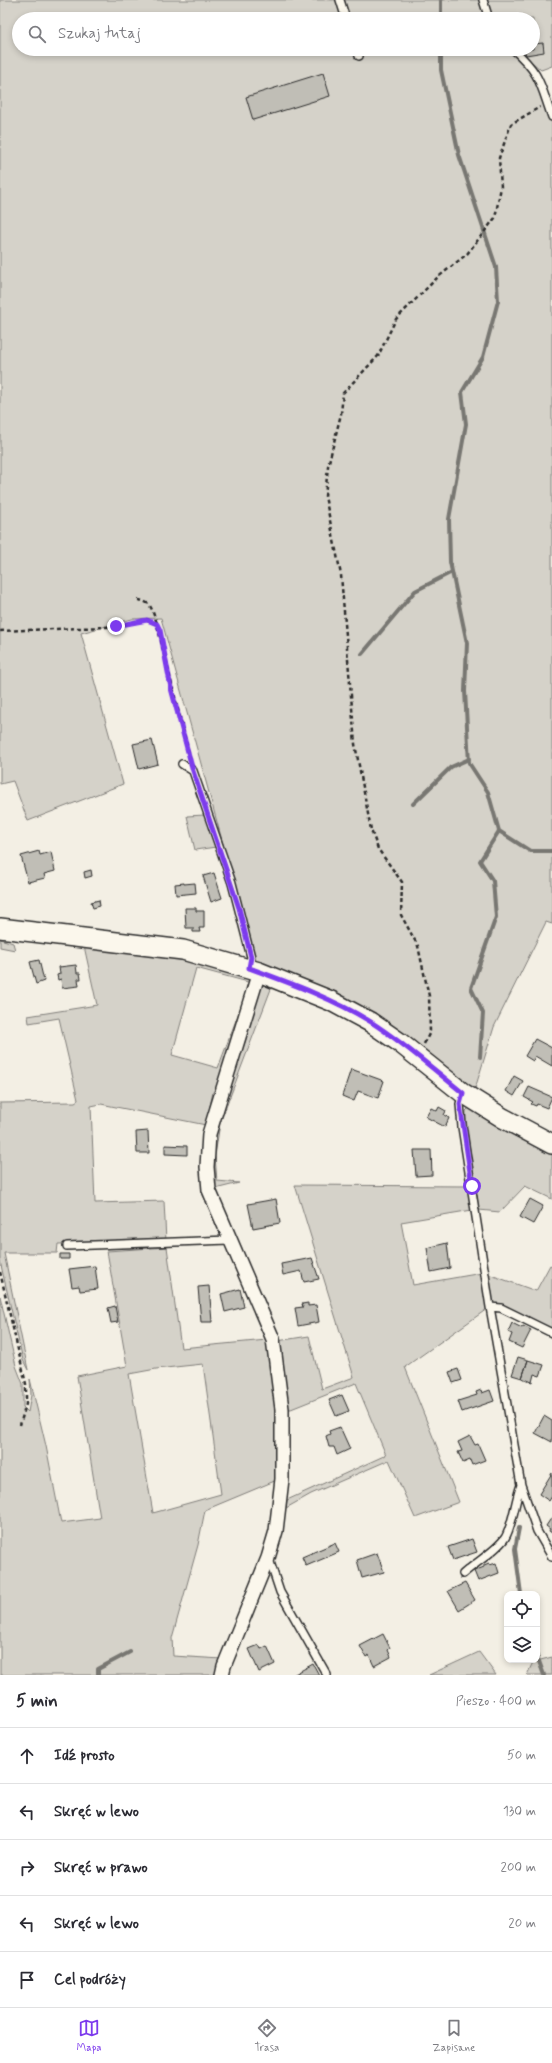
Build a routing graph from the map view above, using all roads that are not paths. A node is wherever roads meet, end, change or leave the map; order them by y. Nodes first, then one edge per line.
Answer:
1 (340, 0) edge
2 (483, 0) edge
3 (344, 12) edge
4 (487, 12) edge
5 (520, 56) edge
6 (552, 117) edge
7 (182, 764) dead end
8 (0, 928) edge
9 (254, 970) junction
10 (463, 1093) junction
11 (552, 1144) edge
12 (229, 1240) junction
13 (67, 1246) dead end
14 (490, 1307) junction
15 (552, 1332) edge
16 (521, 1485) junction
17 (268, 1557) junction
18 (552, 1557) edge
19 (463, 1574) dead end
20 (222, 1675) edge
21 (327, 1675) edge

1 - 3 lane
2 - 4 lane
5 - 6 lane
7 - 9 lane
8 - 9 street
9 - 10 street
9 - 12 street
10 - 11 street
10 - 14 lane
12 - 13 lane
12 - 17 street
14 - 15 lane
14 - 16 lane
16 - 18 lane
16 - 19 lane
17 - 20 street
17 - 21 lane

